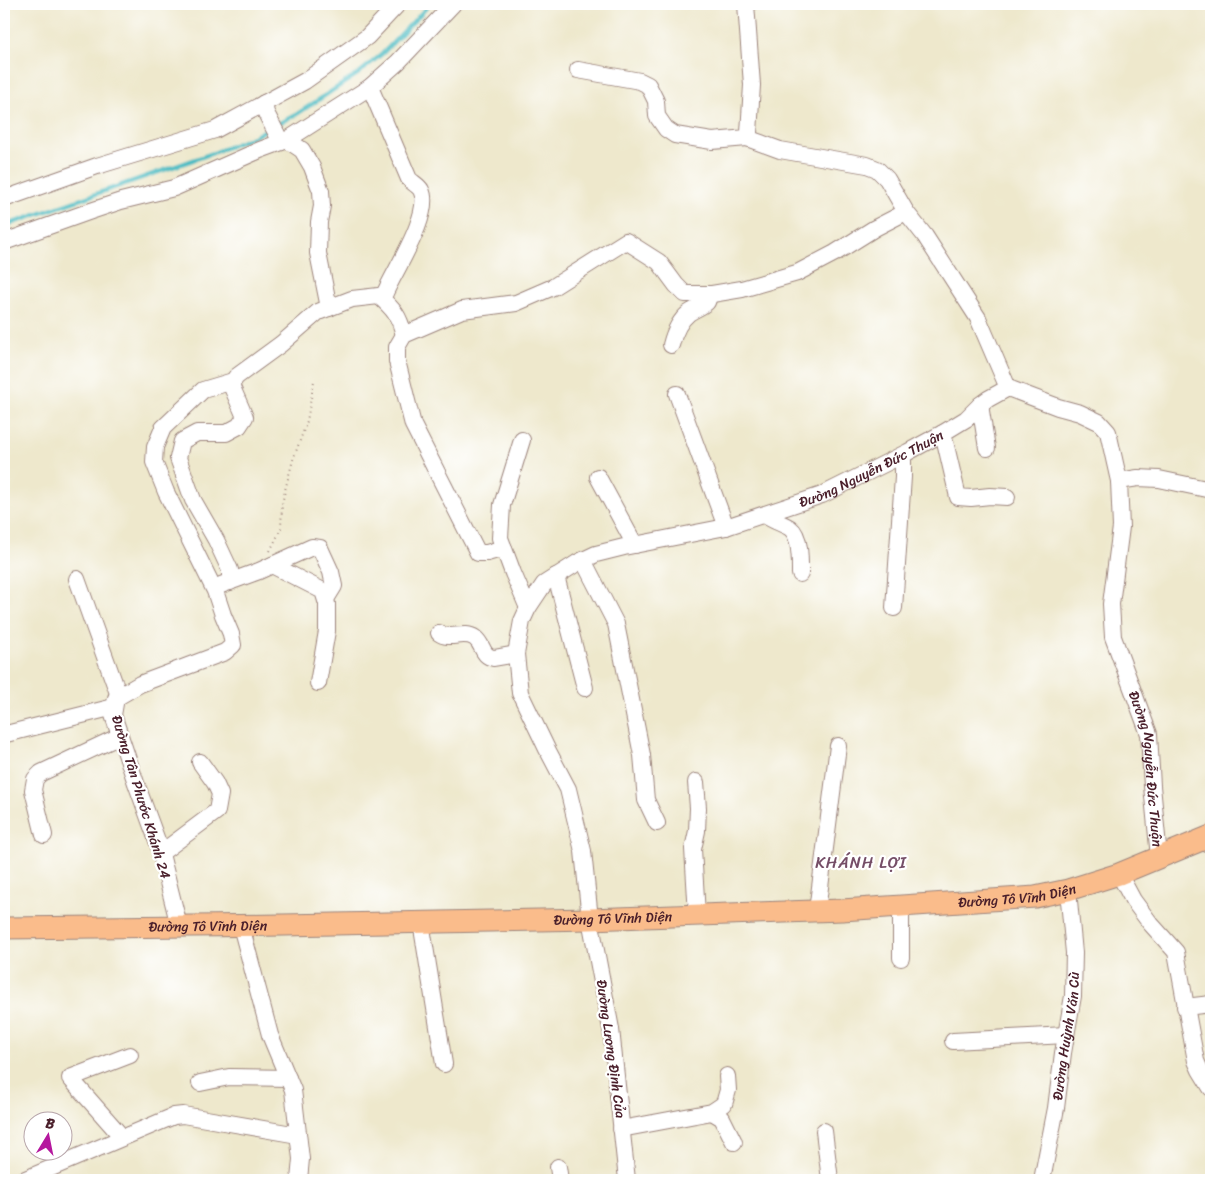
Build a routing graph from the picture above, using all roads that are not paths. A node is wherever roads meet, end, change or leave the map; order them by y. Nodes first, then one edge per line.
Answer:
1 (398, 4) edge
2 (453, 4) edge
3 (746, 4) edge
4 (578, 70) dead end
5 (370, 86) junction
6 (265, 108) junction
7 (747, 138) junction
8 (282, 140) junction
9 (4, 199) edge
10 (906, 212) junction
11 (4, 242) edge
12 (710, 294) junction
13 (379, 296) junction
14 (329, 308) junction
15 (404, 335) junction
16 (671, 346) dead end
17 (233, 381) junction
18 (1008, 388) junction
19 (677, 394) dead end
20 (980, 404) junction
21 (942, 432) junction
22 (522, 440) dead end
23 (987, 448) dead end
24 (901, 456) junction
25 (598, 477) dead end
26 (1119, 481) junction
27 (1211, 490) edge
28 (1007, 497) dead end
29 (765, 515) junction
30 (726, 527) junction
31 (635, 545) junction
32 (504, 548) junction
33 (583, 560) junction
34 (265, 568) junction
35 (800, 574) dead end
36 (556, 576) junction
37 (77, 579) dead end
38 (230, 582) junction
39 (214, 588) junction
40 (326, 599) junction
41 (528, 608) junction
42 (894, 608) dead end
43 (439, 633) dead end
44 (516, 654) junction
45 (318, 682) dead end
46 (585, 688) dead end
47 (117, 702) junction
48 (6, 734) dead end
49 (120, 736) junction
50 (838, 746) dead end
51 (200, 762) dead end
52 (696, 782) dead end
53 (657, 823) dead end
54 (44, 836) dead end
55 (1211, 836) edge
56 (161, 854) junction
57 (1159, 857) junction
58 (1119, 874) junction
59 (1068, 890) junction
60 (901, 906) junction
61 (817, 911) junction
62 (697, 915) junction
63 (590, 919) junction
64 (421, 922) junction
65 (179, 926) junction
66 (241, 926) junction
67 (4, 928) edge
68 (901, 958) dead end
69 (1211, 1004) edge
70 (1185, 1007) junction
71 (1066, 1035) junction
72 (953, 1041) dead end
73 (130, 1055) dead end
74 (444, 1064) dead end
75 (727, 1076) dead end
76 (288, 1078) junction
77 (200, 1083) dead end
78 (1211, 1088) edge
79 (712, 1112) junction
80 (621, 1128) junction
81 (824, 1131) dead end
82 (298, 1135) junction
83 (122, 1137) junction
84 (734, 1142) dead end
85 (23, 1180) edge
86 (299, 1180) edge
87 (627, 1180) edge
88 (830, 1180) edge
89 (1042, 1180) edge

1 - 6 street
2 - 5 street
3 - 7 street
4 - 7 street
5 - 8 street
5 - 13 street
6 - 8 street
6 - 9 street
7 - 10 street
8 - 11 street
8 - 14 street
10 - 12 street
10 - 18 street
12 - 15 street
12 - 16 street
13 - 14 street
13 - 15 street
14 - 17 street
15 - 32 street
17 - 38 street
17 - 39 street, Đường Tân Phước Khánh 24
18 - 20 street, Đường Nguyễn Đức Thuận
18 - 26 street, Đường Nguyễn Đức Thuận
19 - 30 street
20 - 21 street, Đường Nguyễn Đức Thuận
20 - 23 street
21 - 24 street, Đường Nguyễn Đức Thuận
21 - 28 street
22 - 32 street
24 - 29 street, Đường Nguyễn Đức Thuận
24 - 42 street
25 - 31 street
26 - 27 street
26 - 57 street, Đường Nguyễn Đức Thuận
29 - 30 street, Đường Nguyễn Đức Thuận
29 - 35 street
30 - 31 street, Đường Nguyễn Đức Thuận
31 - 33 street, Đường Nguyễn Đức Thuận
32 - 41 street
33 - 36 street, Đường Nguyễn Đức Thuận
33 - 53 street
34 - 38 street
34 - 40 street
34 - 40 street
36 - 41 street, Đường Nguyễn Đức Thuận
36 - 46 street
37 - 47 street
38 - 39 street
39 - 47 street, Đường Tân Phước Khánh 24
40 - 45 street
41 - 44 street, Đường Nguyễn Đức Thuận
43 - 44 street
44 - 63 street, Đường Nguyễn Đức Thuận
47 - 48 street
47 - 49 street, Đường Tân Phước Khánh 24
49 - 54 street
49 - 56 street, Đường Tân Phước Khánh 24
50 - 61 street
51 - 56 street
52 - 62 street
55 - 57 main road, Đường Tô Vĩnh Diện
56 - 65 street, Đường Tân Phước Khánh 24
57 - 58 main road, Đường Tô Vĩnh Diện
58 - 59 main road, Đường Tô Vĩnh Diện
58 - 70 street
59 - 60 main road, Đường Tô Vĩnh Diện
59 - 71 street, Đường Huỳnh Văn Cù
60 - 61 main road, Đường Tô Vĩnh Diện
60 - 68 street
61 - 62 main road, Đường Tô Vĩnh Diện
62 - 63 main road, Đường Tô Vĩnh Diện
63 - 64 main road, Đường Tô Vĩnh Diện
63 - 80 street, Đường Lương Định Của
64 - 66 main road, Đường Tô Vĩnh Diện
64 - 74 street
65 - 66 main road, Đường Tô Vĩnh Diện
65 - 67 main road, Đường Tô Vĩnh Diện
66 - 76 street
69 - 70 street
70 - 78 street
71 - 72 street
71 - 89 street, Đường Huỳnh Văn Cù
73 - 83 street
75 - 79 street
76 - 77 street
76 - 82 street
79 - 80 street
79 - 84 street
80 - 87 street, Đường Lương Định Của
81 - 88 street
82 - 83 street
82 - 86 street
83 - 85 street

